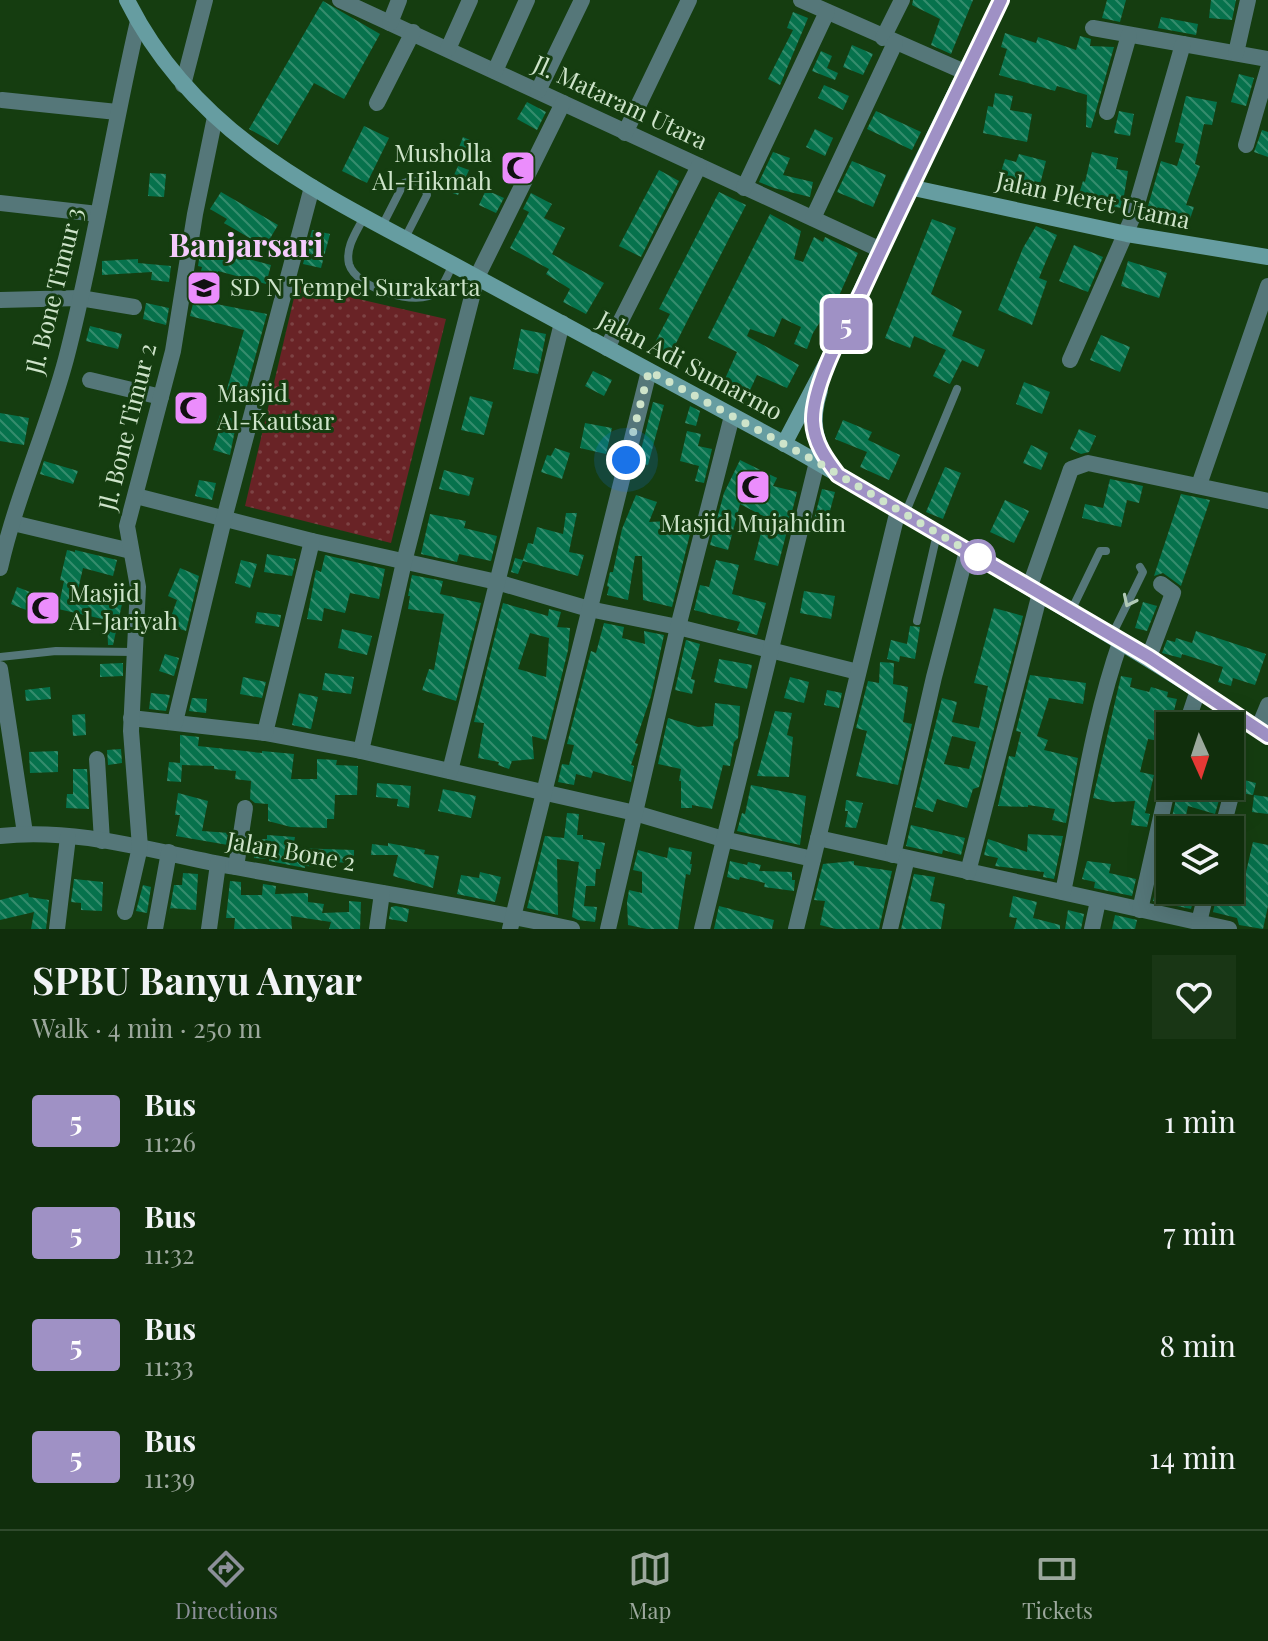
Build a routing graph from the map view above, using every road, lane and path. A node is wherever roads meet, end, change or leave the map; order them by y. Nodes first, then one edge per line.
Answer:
1 (127, 0) edge
2 (205, 0) edge
3 (340, 0) edge
4 (399, 0) edge
5 (470, 0) edge
6 (527, 0) edge
7 (582, 0) edge
8 (689, 0) edge
9 (902, 0) edge
10 (1001, 0) edge
11 (1248, 0) edge
12 (816, 5) edge
13 (138, 21) junction
14 (390, 23) junction
15 (1093, 28) dead end
16 (413, 32) junction
17 (1129, 35) junction
18 (889, 41) junction
19 (1183, 44) junction
20 (448, 49) junction
21 (1236, 53) junction
22 (1268, 59) edge
23 (1268, 69) edge
24 (495, 71) junction
25 (967, 73) junction
26 (183, 85) junction
27 (538, 91) junction
28 (2, 100) edge
29 (377, 103) dead end
30 (563, 103) junction
31 (117, 112) junction
32 (1107, 112) dead end
33 (215, 117) junction
34 (625, 133) junction
35 (1246, 145) dead end
36 (699, 166) junction
37 (312, 187) junction
38 (909, 187) junction
39 (744, 188) junction
40 (0, 203) edge
41 (98, 214) junction
42 (365, 217) junction
43 (813, 218) junction
44 (382, 226) junction
45 (1127, 234) junction
46 (405, 238) junction
47 (881, 250) junction
48 (1268, 257) edge
49 (453, 264) junction
50 (477, 277) junction
51 (1268, 286) edge
52 (80, 298) junction
53 (0, 300) edge
54 (134, 307) dead end
55 (562, 323) junction
56 (835, 347) junction
57 (607, 348) junction
58 (1070, 360) dead end
59 (649, 371) junction
60 (90, 380) dead end
61 (957, 389) dead end
62 (161, 397) junction
63 (732, 416) junction
64 (784, 444) junction
65 (817, 462) junction
66 (838, 475) junction
67 (1199, 485) junction
68 (136, 496) junction
69 (1268, 501) edge
70 (901, 512) junction
71 (224, 519) junction
72 (13, 523) junction
73 (937, 534) junction
74 (312, 541) junction
75 (131, 551) junction
76 (967, 551) junction
77 (1106, 551) dead end
78 (404, 562) junction
79 (1140, 567) dead end
80 (0, 568) edge
81 (497, 582) junction
82 (1161, 584) dead end
83 (1035, 590) junction
84 (589, 609) junction
85 (1071, 611) junction
86 (917, 621) dead end
87 (678, 627) junction
88 (1117, 638) junction
89 (770, 649) junction
90 (135, 652) junction
91 (0, 657) edge
92 (1149, 657) junction
93 (0, 669) edge
94 (858, 672) junction
95 (1198, 690) junction
96 (1268, 705) edge
97 (1191, 712) edge
98 (131, 718) junction
99 (175, 722) junction
100 (1263, 732) edge
101 (265, 733) junction
102 (361, 751) junction
103 (97, 759) dead end
104 (450, 771) junction
105 (546, 794) junction
106 (1165, 800) edge
107 (245, 808) dead end
108 (635, 813) junction
109 (25, 833) junction
110 (0, 836) edge
111 (68, 837) junction
112 (818, 838) junction
113 (723, 839) junction
114 (102, 841) junction
115 (140, 847) junction
116 (169, 852) junction
117 (900, 856) junction
118 (813, 859) junction
119 (218, 864) junction
120 (236, 867) junction
121 (968, 872) junction
122 (1063, 892) junction
123 (382, 893) junction
124 (1098, 901) junction
125 (1210, 904) edge
126 (1140, 910) junction
127 (125, 912) dead end
128 (512, 922) edge
129 (1214, 927) edge
130 (57, 929) edge
131 (155, 929) edge
132 (209, 929) edge
133 (377, 929) edge
134 (572, 929) edge
135 (608, 929) edge
136 (702, 929) edge
137 (796, 929) edge
138 (890, 929) edge
139 (1092, 929) edge

1 - 13 main road, Jalan Adi Sumarmo
2 - 26 street
3 - 14 street, Jl. Mataram Utara
4 - 14 street
5 - 20 street
6 - 24 street
7 - 27 street
8 - 34 street
9 - 18 street
10 - 25 main road
11 - 21 street
12 - 18 street
12 - 39 street
13 - 26 main road, Jalan Adi Sumarmo
13 - 31 street, Jl. Bone Timur 3
14 - 16 street, Jl. Mataram Utara
15 - 17 street
16 - 20 street, Jl. Mataram Utara
16 - 29 street
17 - 19 street
17 - 32 street
18 - 25 street
18 - 43 street
19 - 21 street
19 - 45 street
20 - 24 street, Jl. Mataram Utara
21 - 22 street
23 - 35 street
24 - 27 street, Jl. Mataram Utara
25 - 38 main road
26 - 33 main road, Jalan Adi Sumarmo
27 - 30 street, Jl. Mataram Utara
28 - 31 street
30 - 34 street, Jl. Mataram Utara
30 - 50 street
31 - 41 street, Jl. Bone Timur 3
33 - 37 main road, Jalan Adi Sumarmo
33 - 62 street, Jl. Bone Timur 2
34 - 36 street, Jl. Mataram Utara
36 - 39 street, Jl. Mataram Utara
36 - 57 street
37 - 42 main road, Jalan Adi Sumarmo
37 - 71 street
38 - 45 main road, Jalan Pleret Utama
38 - 47 main road
39 - 43 street, Jl. Mataram Utara
40 - 41 street
41 - 52 street, Jl. Bone Timur 3
42 - 44 main road, Jalan Adi Sumarmo
42 - 49 lane
43 - 47 street, Jl. Mataram Utara
44 - 46 main road, Jalan Adi Sumarmo
44 - 46 lane
45 - 48 main road, Jalan Pleret Utama
45 - 58 street
46 - 49 main road, Jalan Adi Sumarmo
47 - 56 main road
49 - 50 main road, Jalan Adi Sumarmo
50 - 55 main road, Jalan Adi Sumarmo
50 - 78 street
51 - 67 street
52 - 53 street
52 - 54 street
52 - 72 street, Jl. Bone Timur 3
55 - 57 main road, Jalan Adi Sumarmo
55 - 81 street
56 - 64 main road
56 - 66 main road
57 - 59 main road, Jalan Adi Sumarmo
59 - 63 main road, Jalan Adi Sumarmo
59 - 84 street
60 - 62 street
61 - 70 lane
62 - 68 street, Jl. Bone Timur 2
63 - 64 main road, Jalan Adi Sumarmo
63 - 87 street
64 - 65 main road, Jalan Adi Sumarmo
65 - 66 main road, Jalan Adi Sumarmo
65 - 89 street
66 - 70 main road, Jalan Adi Sumarmo
67 - 69 street
67 - 83 street
68 - 71 street
68 - 75 street, Jl. Bone Timur 2
70 - 73 main road, Jalan Adi Sumarmo
70 - 94 street
71 - 74 street
71 - 99 street
72 - 75 street
72 - 80 street, Jl. Bone Timur 3
73 - 76 main road, Jalan Adi Sumarmo
73 - 86 lane
74 - 78 street
74 - 101 street
75 - 90 street, Jl. Bone Timur 2
76 - 83 main road, Jalan Adi Sumarmo
76 - 117 street
77 - 85 lane
78 - 81 street
78 - 102 street
79 -> 88 lane
81 - 84 street
81 - 104 street
82 - 92 street
83 - 85 main road, Jalan Adi Sumarmo
83 - 121 street
84 - 87 street
84 - 105 street
85 - 88 main road, Jalan Adi Sumarmo
87 - 89 street
87 - 108 street
88 - 92 main road, Jalan Adi Sumarmo
88 - 122 street
89 - 94 street
89 - 113 street
90 - 91 lane
90 - 98 street, Jl. Bone Timur 2
92 - 95 main road, Jalan Adi Sumarmo
93 - 109 street
94 - 112 street
95 - 97 street
95 - 100 main road, Jalan Adi Sumarmo
96 - 100 street
98 - 99 street
98 - 115 street, Jl. Bone Timur 2
99 - 101 street
101 - 102 street
102 - 104 street
103 - 114 street
104 - 105 street
105 - 108 street
105 - 128 street
106 - 126 street
107 - 120 street
108 - 113 street
108 - 135 street
109 - 110 street, Jalan Bone 2
109 - 111 street, Jalan Bone 2
111 - 114 street, Jalan Bone 2
111 - 130 street
112 - 117 street
112 - 118 street
113 - 118 street
113 - 136 street
114 - 115 street, Jalan Bone 2
115 - 116 street, Jalan Bone 2
115 - 127 street, Jl. Bone Timur 2
116 - 119 street, Jalan Bone 2
116 - 131 street
117 - 121 street
117 - 138 street
118 - 137 street
119 - 120 street, Jalan Bone 2
119 - 132 street
120 - 123 street, Jalan Bone 2
121 - 122 street
122 - 124 street
123 - 128 street, Jalan Bone 2
123 - 133 street
124 - 126 street
124 - 139 street
125 - 129 street
126 - 129 street
128 - 134 street, Jalan Bone 2

